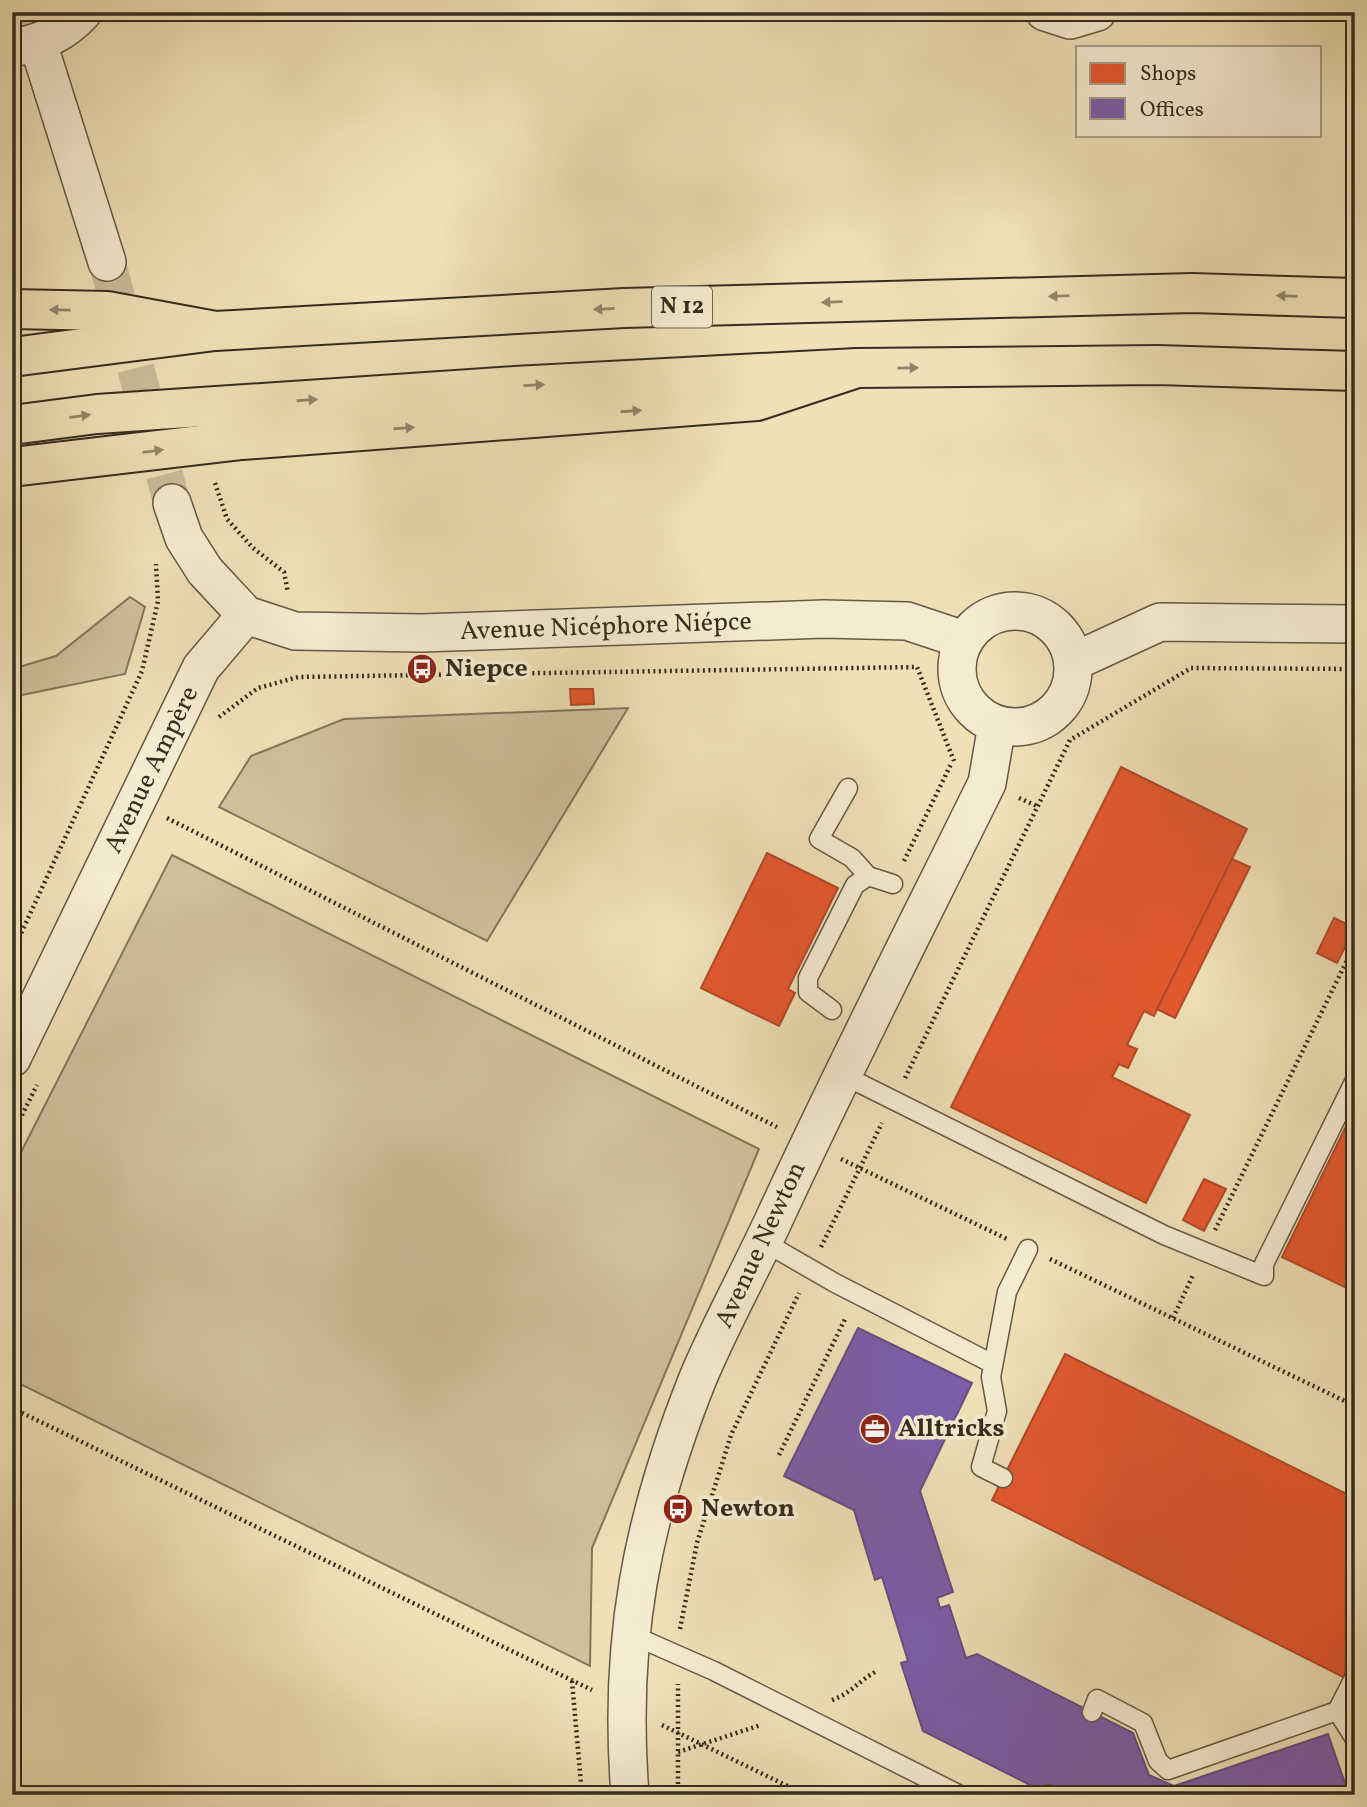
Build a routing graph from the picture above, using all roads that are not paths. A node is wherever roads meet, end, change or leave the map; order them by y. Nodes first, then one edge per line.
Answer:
1 (83, 12) edge
2 (1045, 12) edge
3 (1097, 12) edge
4 (25, 46) edge
5 (107, 262) tunnel mouth
6 (1355, 298) edge
7 (12, 309) edge
8 (215, 331) junction
9 (12, 357) edge
10 (857, 368) junction
11 (1355, 371) edge
12 (12, 425) edge
13 (12, 467) edge
14 (172, 503) tunnel mouth
15 (246, 615) junction
16 (1355, 624) edge
17 (964, 640) junction
18 (1073, 662) junction
19 (997, 724) junction
20 (848, 788) dead end
21 (868, 876) junction
22 (893, 884) dead end
23 (832, 1010) dead end
24 (26, 1068) edge
25 (844, 1074) junction
26 (1355, 1080) edge
27 (764, 1242) junction
28 (1028, 1249) road end
29 (993, 1364) junction
30 (1003, 1478) dead end
31 (630, 1634) junction
32 (1355, 1676) edge
33 (1091, 1712) dead end
34 (1337, 1712) junction
35 (1355, 1739) edge
36 (631, 1795) edge
37 (960, 1795) edge

1 - 4 street
2 - 3 street
4 - 5 street
6 -> 8 highway, N 12
8 -> 7 highway
8 - 9 highway, N 12
10 -> 11 highway
12 -> 10 highway
13 -> 10 highway
14 - 15 street
15 - 17 street, Avenue Nicéphore Niépce
15 - 24 street, Avenue Ampère
16 - 18 street
17 - 18 street
17 - 19 street
18 - 19 street
19 - 25 street, Avenue Newton
20 - 21 lane
21 - 22 lane
21 - 23 lane
25 - 26 lane
25 - 27 street, Avenue Newton
27 - 29 lane
27 - 31 street, Avenue Newton
28 - 29 lane
29 - 30 lane
31 - 36 street, Avenue Newton
31 - 37 lane
32 - 34 lane
33 - 34 lane
34 - 35 lane

